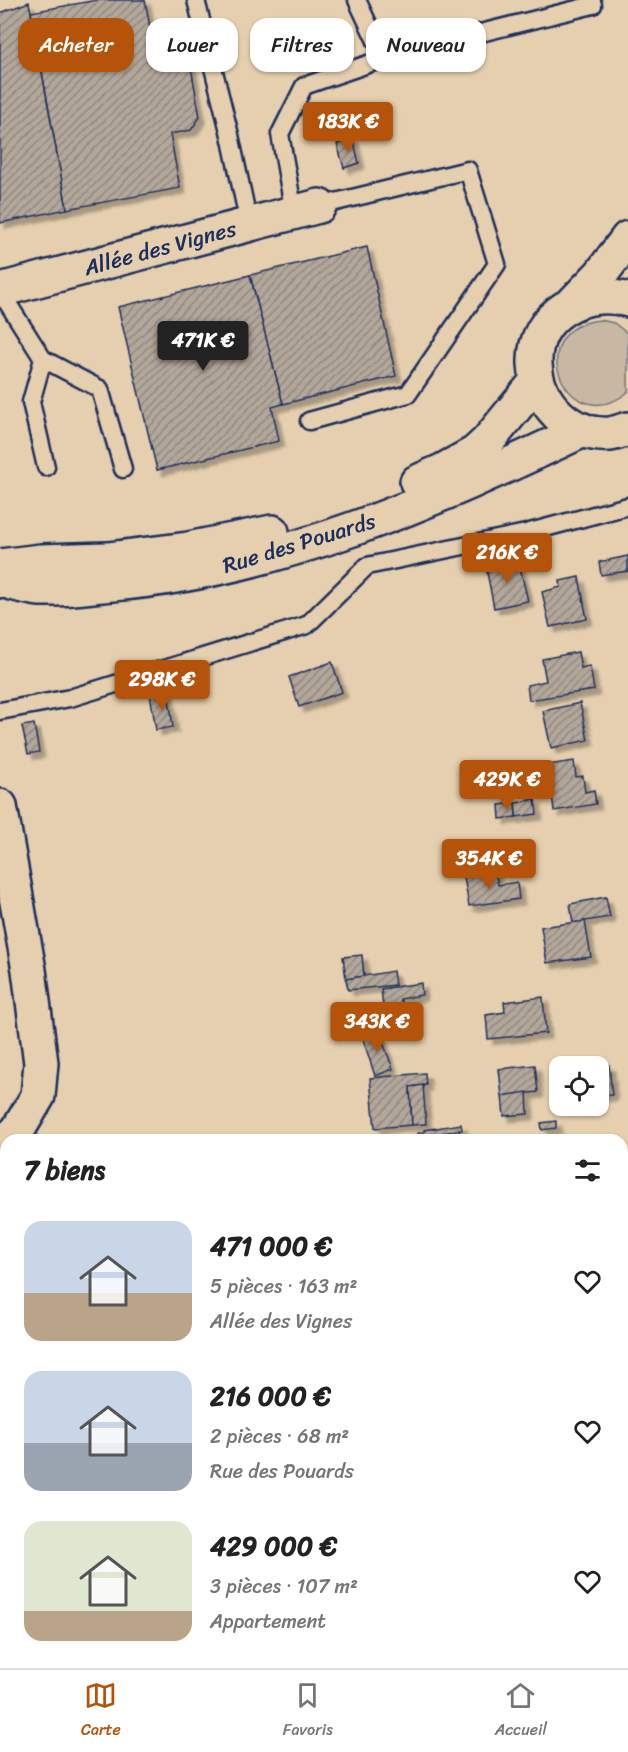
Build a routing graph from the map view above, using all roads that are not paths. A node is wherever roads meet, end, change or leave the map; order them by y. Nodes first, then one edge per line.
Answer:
1 (196, 0) edge
2 (357, 0) edge
3 (591, 0) edge
4 (366, 19) edge
5 (486, 31) edge
6 (366, 64) edge
7 (306, 209) junction
8 (249, 224) junction
9 (628, 238) edge
10 (0, 290) edge
11 (628, 300) edge
12 (575, 301) junction
13 (43, 359) junction
14 (537, 381) junction
15 (309, 421) dead end
16 (612, 437) edge
17 (46, 467) dead end
18 (123, 469) dead end
19 (628, 506) edge
20 (0, 566) edge
21 (0, 580) edge
22 (0, 711) edge
23 (0, 806) edge
24 (14, 1134) edge

1 - 8 lane
2 - 4 lane
3 - 5 lane
6 - 7 lane
7 - 8 street, Allée des Vignes
7 - 15 lane
8 - 10 street, Allée des Vignes
9 - 12 street
10 - 13 lane
11 - 12 street
12 - 14 street
13 - 17 lane
13 - 18 lane
14 - 16 street
14 - 20 street, Rue des Pouards
16 - 21 street, Rue des Pouards
19 - 22 lane
23 - 24 street

